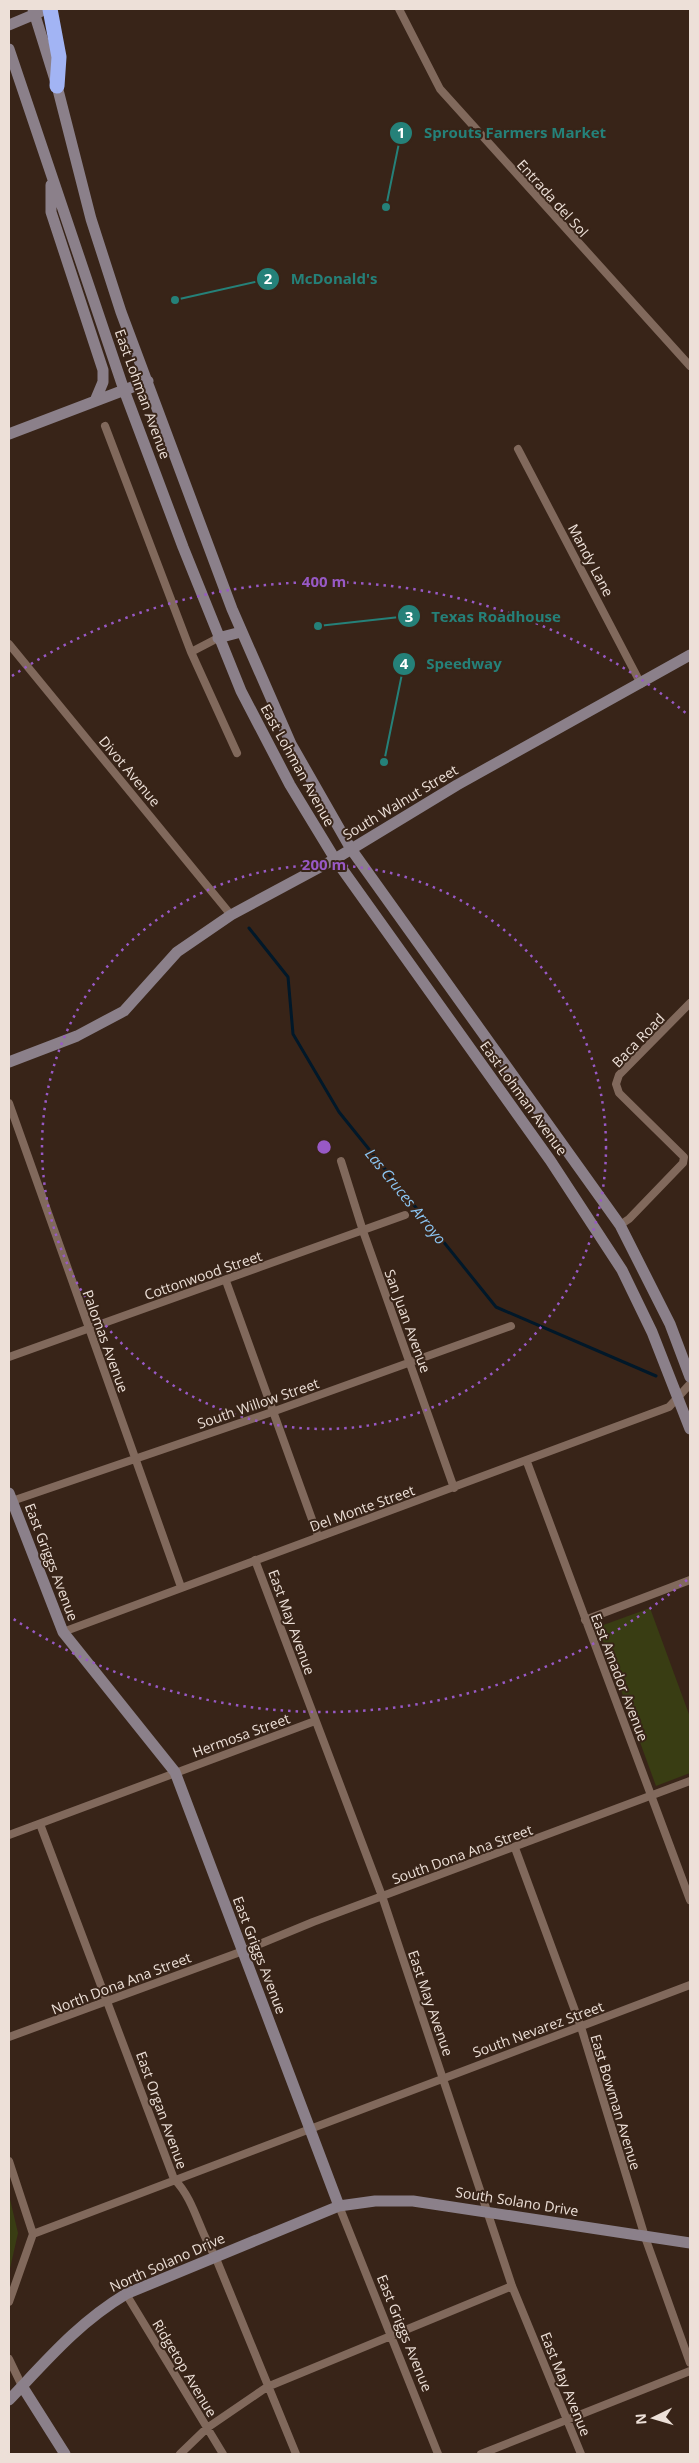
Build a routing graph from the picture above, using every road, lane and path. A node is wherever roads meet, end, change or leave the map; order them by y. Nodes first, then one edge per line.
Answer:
1 (33, 9) edge
2 (399, 9) edge
3 (47, 17) edge
4 (9, 24) edge
5 (9, 49) edge
6 (57, 86) joint
7 (51, 173) junction
8 (690, 366) edge
9 (148, 381) junction
10 (124, 390) junction
11 (95, 401) junction
12 (105, 426) dead end
13 (9, 434) edge
14 (518, 449) dead end
15 (241, 632) junction
16 (218, 638) junction
17 (9, 644) edge
18 (191, 652) junction
19 (690, 655) edge
20 (641, 684) junction
21 (291, 744) junction
22 (237, 753) dead end
23 (274, 755) junction
24 (351, 849) junction
25 (334, 859) junction
26 (231, 915) junction
27 (690, 1003) edge
28 (9, 1062) edge
29 (9, 1102) edge
30 (341, 1162) dead end
31 (405, 1215) dead end
32 (620, 1225) junction
33 (363, 1231) junction
34 (226, 1281) junction
35 (511, 1326) dead end
36 (88, 1328) junction
37 (9, 1357) edge
38 (410, 1361) junction
39 (690, 1377) edge
40 (690, 1384) edge
41 (678, 1397) junction
42 (272, 1412) junction
43 (690, 1429) edge
44 (135, 1458) junction
45 (527, 1462) junction
46 (454, 1488) junction
47 (10, 1497) edge
48 (318, 1536) junction
49 (255, 1560) junction
50 (690, 1580) edge
51 (180, 1587) junction
52 (585, 1620) junction
53 (63, 1632) junction
54 (315, 1721) junction
55 (175, 1772) junction
56 (690, 1781) edge
57 (651, 1795) junction
58 (40, 1824) junction
59 (9, 1835) edge
60 (516, 1848) junction
61 (382, 1896) junction
62 (690, 1900) edge
63 (243, 1951) junction
64 (690, 1985) edge
65 (108, 2002) junction
66 (580, 2027) junction
67 (9, 2037) edge
68 (444, 2077) junction
69 (311, 2128) junction
70 (9, 2161) edge
71 (174, 2179) junction
72 (339, 2206) junction
73 (487, 2211) junction
74 (33, 2234) junction
75 (645, 2237) junction
76 (690, 2243) edge
77 (215, 2256) junction
78 (512, 2286) junction
79 (126, 2294) junction
80 (9, 2302) edge
81 (389, 2336) junction
82 (9, 2359) edge
83 (690, 2363) edge
84 (690, 2371) edge
85 (22, 2386) junction
86 (267, 2387) junction
87 (9, 2400) edge
88 (566, 2420) junction
89 (206, 2428) junction
90 (65, 2454) edge
91 (180, 2454) edge
92 (223, 2454) edge
93 (296, 2454) edge
94 (438, 2454) edge
95 (480, 2454) edge
96 (581, 2454) edge

1 - 3 main road
2 - 8 street, Entrada del Sol
3 - 4 main road
3 - 6 highway
5 - 7 main road, East Lohman Avenue
6 - 9 main road, East Lohman Avenue
7 - 10 main road, East Lohman Avenue
7 - 11 main road
9 - 10 main road
9 - 15 main road, East Lohman Avenue
10 - 11 main road
10 - 16 main road, East Lohman Avenue
11 - 13 main road
12 - 18 street
14 - 20 street, Mandy Lane
15 - 16 main road
15 - 21 main road, East Lohman Avenue
16 - 18 street
16 - 23 main road, East Lohman Avenue
17 - 26 street, Divot Avenue
18 - 22 street
19 - 20 main road, South Walnut Street
20 - 24 main road, South Walnut Street
21 - 23 main road
21 - 24 main road, East Lohman Avenue
23 - 25 main road, East Lohman Avenue
24 - 25 main road, South Walnut Street
24 - 32 main road, East Lohman Avenue
25 - 26 main road, South Walnut Street
25 - 41 main road, East Lohman Avenue
26 - 28 main road, South Walnut Street
27 - 32 street, Baca Road
29 - 36 street, Palomas Avenue
30 - 33 street, San Juan Avenue
31 - 33 street, Cottonwood Street
32 - 39 main road, East Lohman Avenue
33 - 34 street, Cottonwood Street
33 - 38 street, San Juan Avenue
34 - 36 street, Cottonwood Street
34 - 42 street
35 - 38 street, South Willow Street
36 - 37 street, Cottonwood Street
36 - 44 street, Palomas Avenue
38 - 42 street, South Willow Street
38 - 46 street, San Juan Avenue
40 - 41 street
41 - 43 main road, East Lohman Avenue
41 - 45 street, Del Monte Street
42 - 44 street, South Willow Street
42 - 48 street
44 - 47 street, South Willow Street
44 - 51 street, Palomas Avenue
45 - 46 street, Del Monte Street
45 - 52 street, East Amador Avenue
46 - 48 street, Del Monte Street
47 - 53 main road, East Griggs Avenue
48 - 49 street, Del Monte Street
49 - 51 street, Del Monte Street
49 - 54 street, East May Avenue
50 - 52 street
51 - 53 street, Del Monte Street
52 - 57 street, East Amador Avenue
53 - 55 main road, East Griggs Avenue
54 - 55 street, Hermosa Street
54 - 61 street, East May Avenue
55 - 58 street, Hermosa Street
55 - 63 main road, East Griggs Avenue
56 - 57 street, South Dona Ana Street
57 - 60 street, South Dona Ana Street
57 - 62 street, East Amador Avenue
58 - 59 street, Hermosa Street
58 - 65 street, East Organ Avenue
60 - 61 street, South Dona Ana Street
60 - 66 street, East Bowman Avenue
61 - 63 street, South Dona Ana Street
61 - 68 street, East May Avenue
63 - 65 street, North Dona Ana Street
63 - 69 main road, East Griggs Avenue
64 - 66 street, South Nevarez Street
65 - 67 street, North Dona Ana Street
65 - 71 street, East Organ Avenue
66 - 68 street, South Nevarez Street
66 - 75 street, East Bowman Avenue
68 - 69 street, South Nevarez Street
68 - 73 street, East May Avenue
69 - 71 street, South Nevarez Street
69 - 72 main road, East Griggs Avenue
70 - 74 street
71 - 74 street, South Nevarez Street
71 - 77 street, East Organ Avenue
72 - 73 main road, South Solano Drive
72 - 77 main road, North Solano Drive
72 - 81 street, East Griggs Avenue
73 - 75 main road, South Solano Drive
73 - 78 street, East May Avenue
74 - 80 street
75 - 76 main road, South Solano Drive
75 - 83 street, East Bowman Avenue
77 - 79 main road, North Solano Drive
77 - 86 street, East Organ Avenue
78 - 81 street
78 - 88 street, East May Avenue
79 - 85 main road, North Solano Drive
79 - 89 street, Ridgetop Avenue
81 - 86 street
81 - 94 street, East Griggs Avenue
82 - 85 street
84 - 88 street
85 - 87 main road, North Solano Drive
85 - 90 main road
86 - 89 street
86 - 93 street, East Organ Avenue
88 - 95 street
88 - 96 street, East May Avenue
89 - 91 street
89 - 92 street, Ridgetop Avenue

